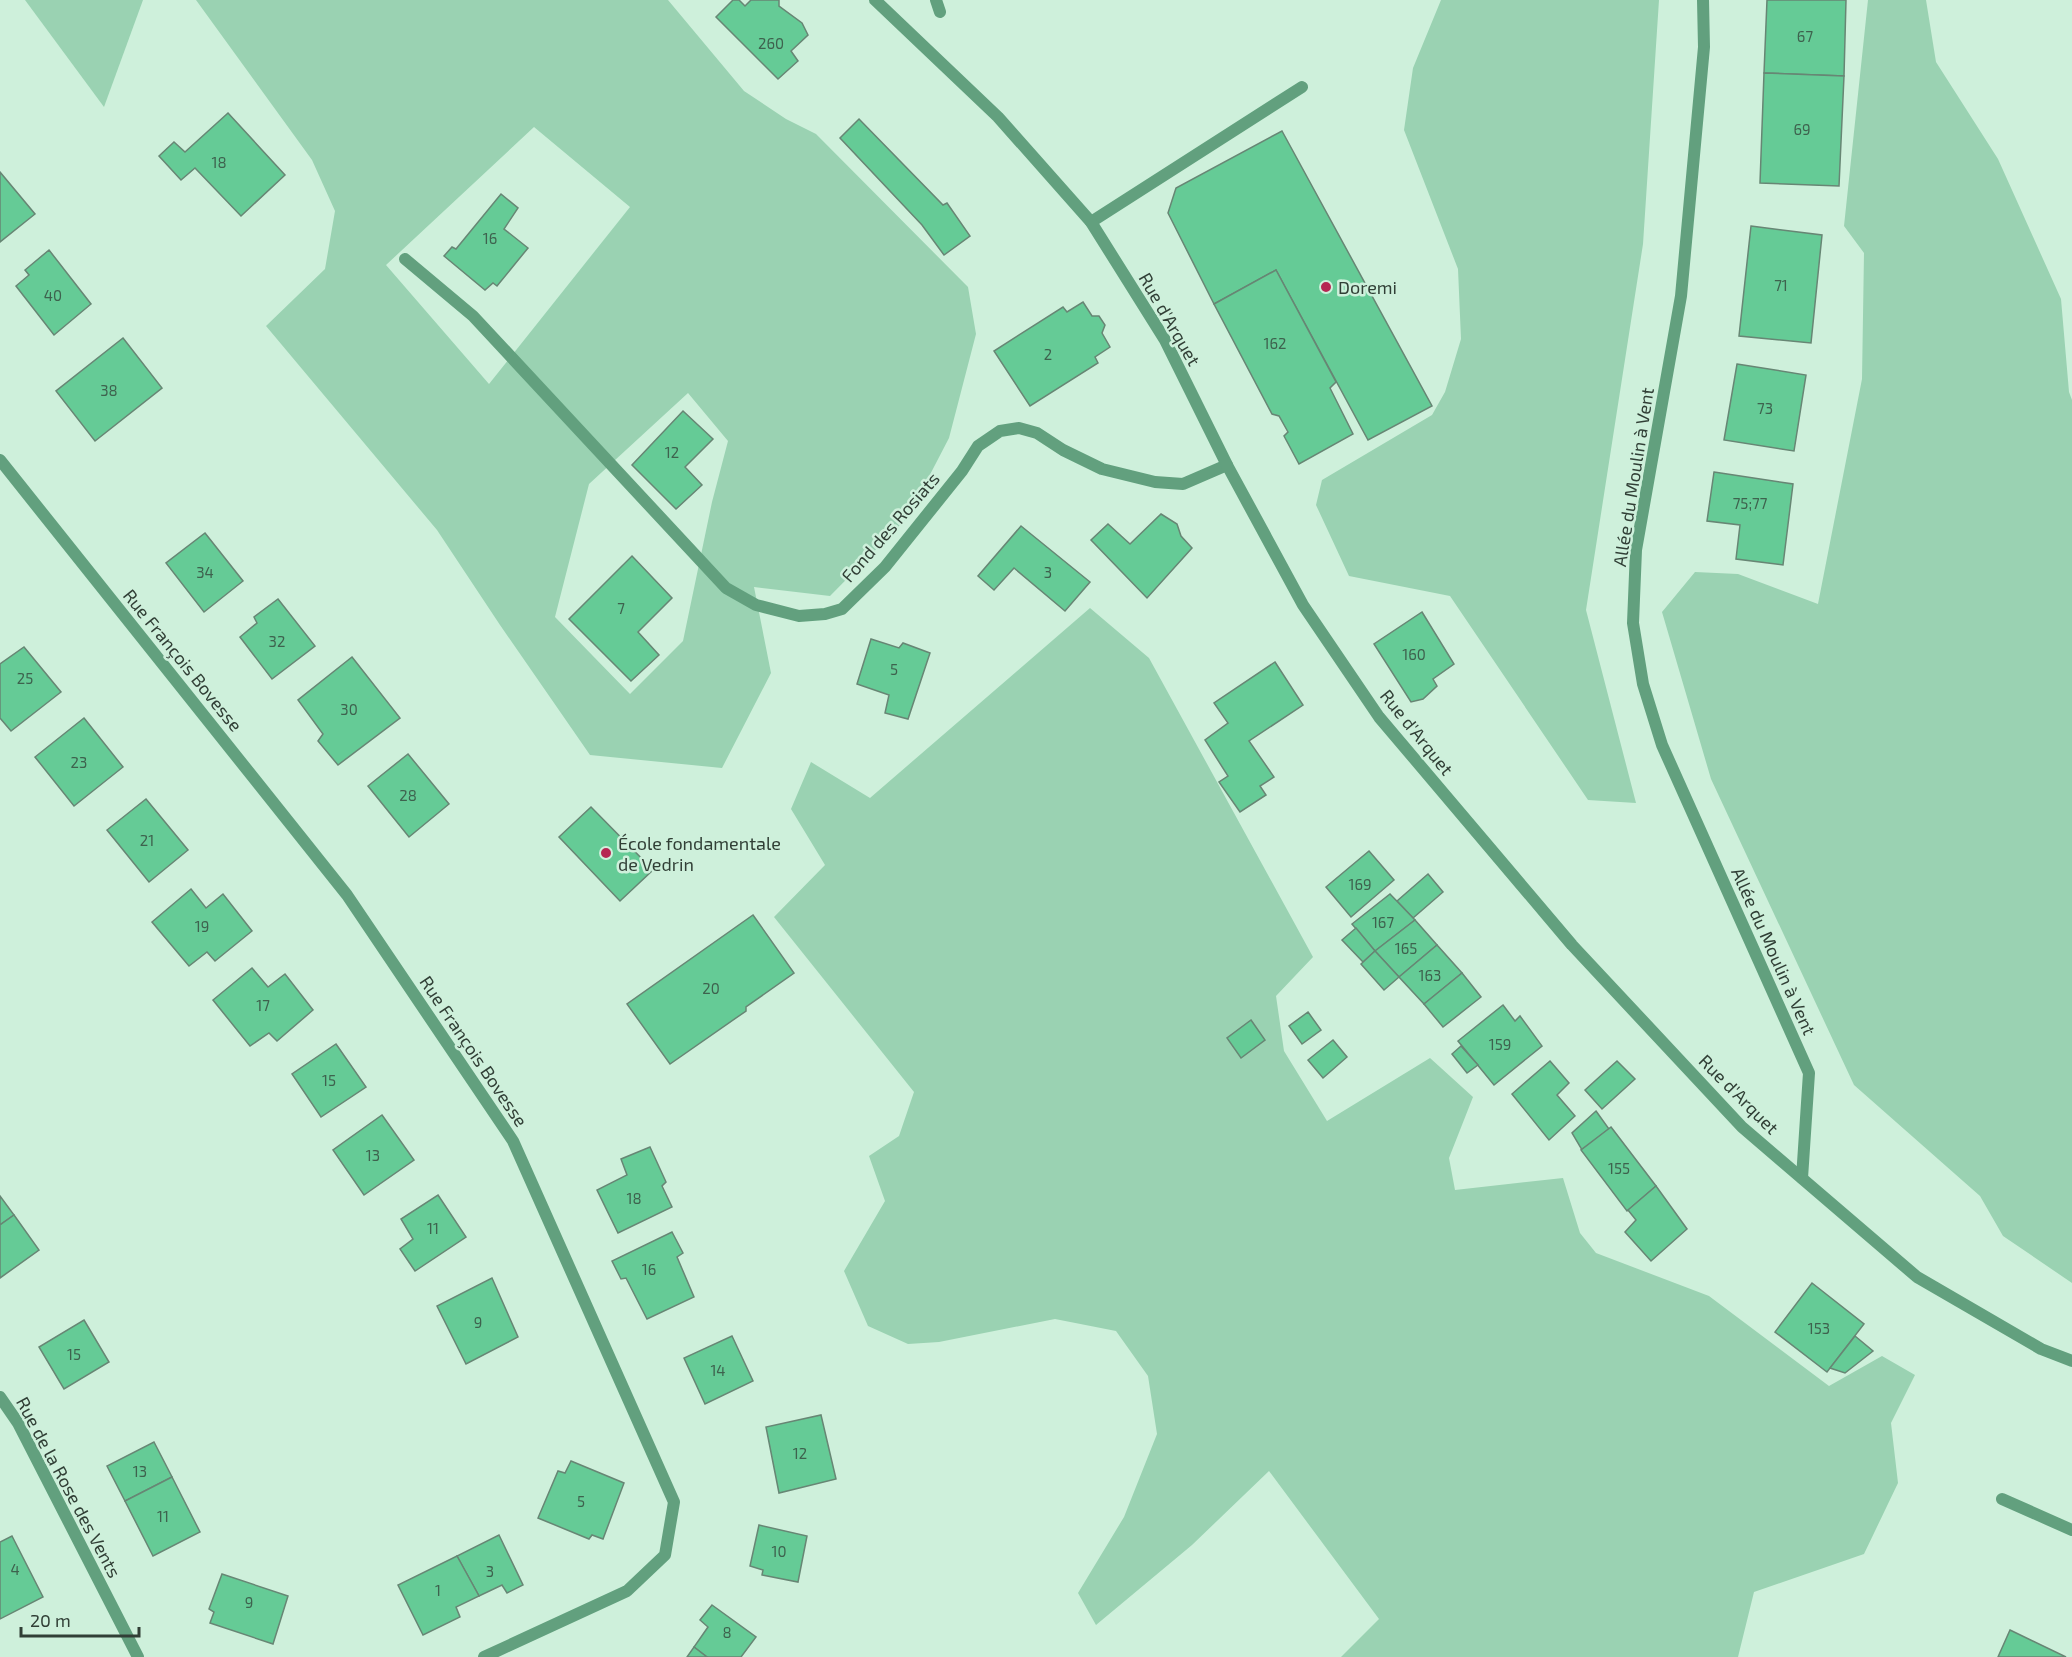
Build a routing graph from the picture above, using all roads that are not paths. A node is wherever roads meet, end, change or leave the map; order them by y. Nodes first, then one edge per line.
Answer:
1 (875, 0) edge
2 (1703, 0) edge
3 (1302, 87) dead end
4 (1091, 222) junction
5 (405, 259) dead end
6 (0, 460) edge
7 (1227, 465) junction
8 (1802, 1178) junction
9 (2072, 1361) edge
10 (0, 1397) edge
11 (2002, 1500) dead end
12 (2072, 1530) edge
13 (138, 1657) edge
14 (484, 1657) edge

1 - 4 street, Rue d'Arquet
2 - 8 street, Allée du Moulin à Vent
3 - 4 street
4 - 7 street, Rue d'Arquet
5 - 7 street, Fond des Rosiats
6 - 14 street, Rue François Bovesse
7 - 8 street, Rue d'Arquet
8 - 9 street, Rue d'Arquet
10 - 13 street, Rue de la Rose des Vents
11 - 12 street

